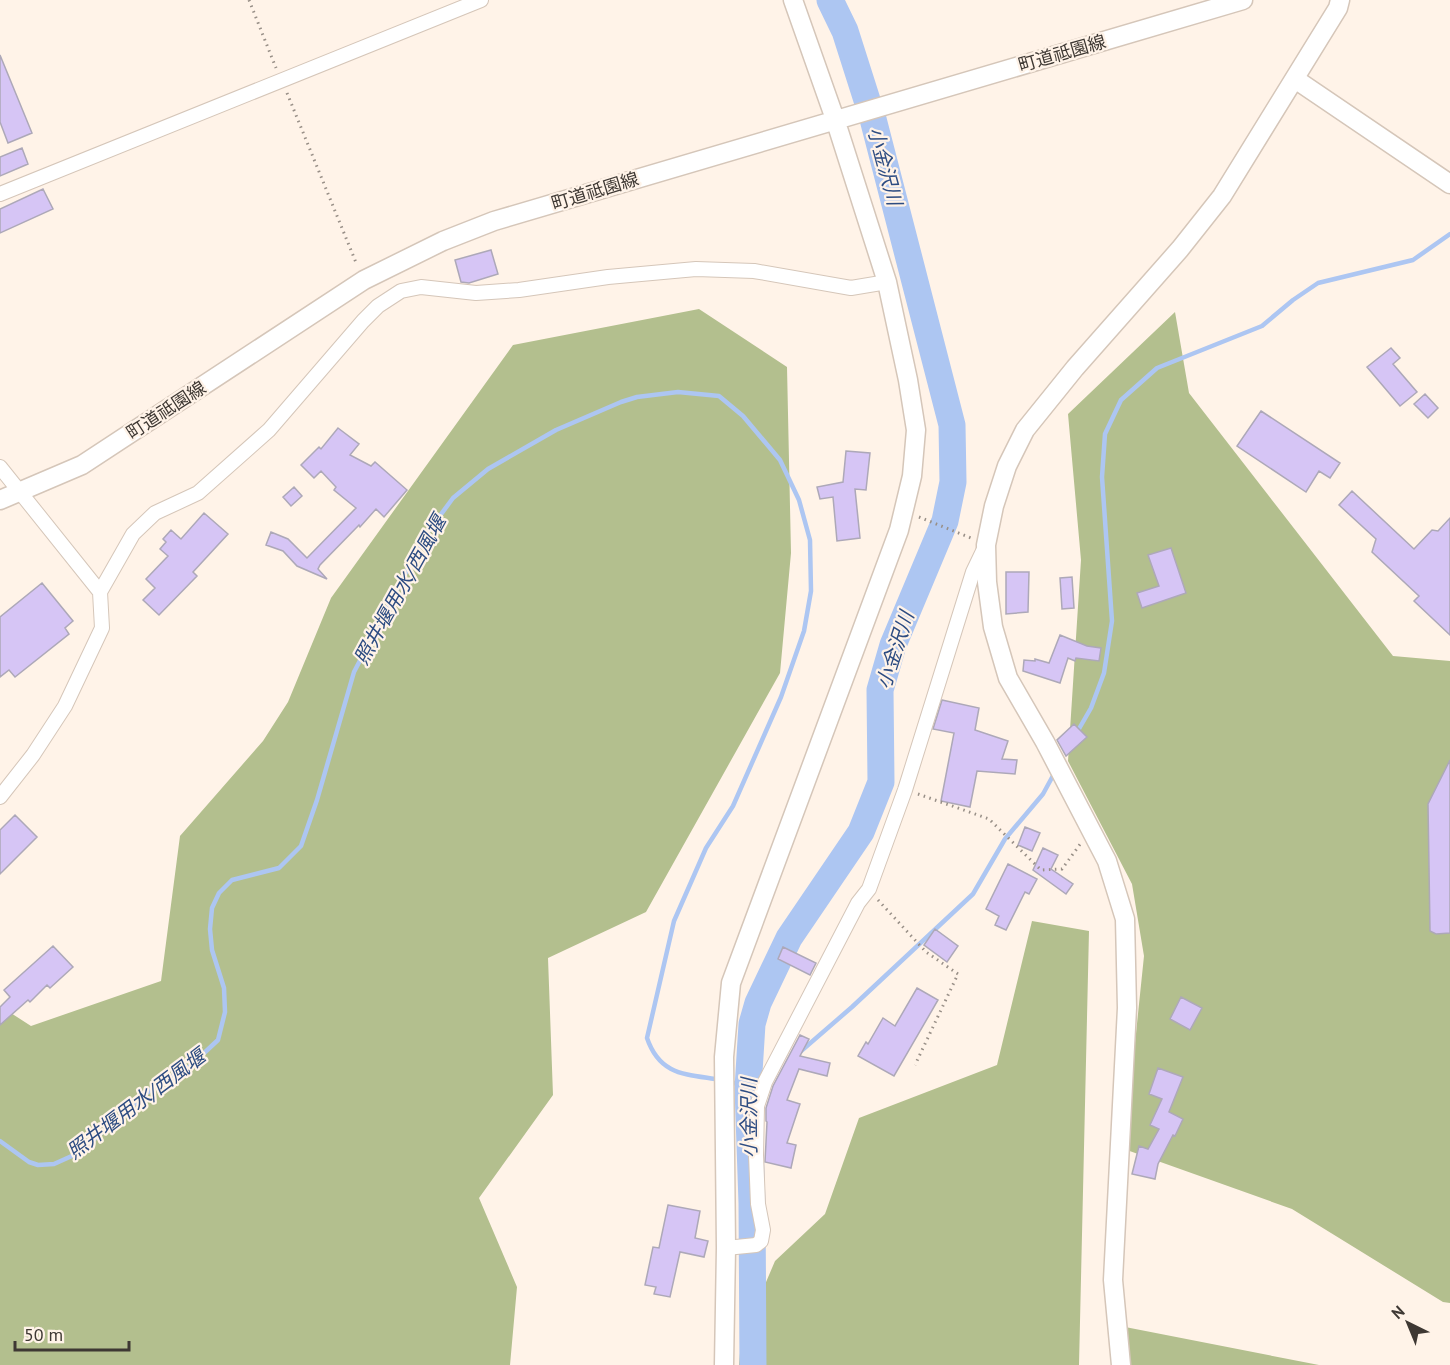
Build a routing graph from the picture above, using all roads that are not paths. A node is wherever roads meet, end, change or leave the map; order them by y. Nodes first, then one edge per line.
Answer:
1 (482, 0) edge
2 (793, 0) edge
3 (1243, 0) edge
4 (1340, 0) edge
5 (1295, 79) junction
6 (834, 119) junction
7 (1450, 184) edge
8 (0, 194) edge
9 (887, 282) junction
10 (0, 467) edge
11 (20, 492) junction
12 (0, 500) edge
13 (986, 545) junction
14 (100, 592) junction
15 (0, 797) edge
16 (726, 1248) junction
17 (724, 1365) edge
18 (1121, 1365) edge

1 - 8 street
2 - 6 street
3 - 6 street, 町道祗園線
4 - 5 street
5 - 7 street
5 - 13 street
6 - 9 street
6 - 11 street, 町道祗園線
9 - 14 street
9 - 16 street
10 - 11 street
11 - 12 street, 町道祗園線
11 - 14 street
13 - 16 street
13 - 18 street
14 - 15 street
16 - 17 street

